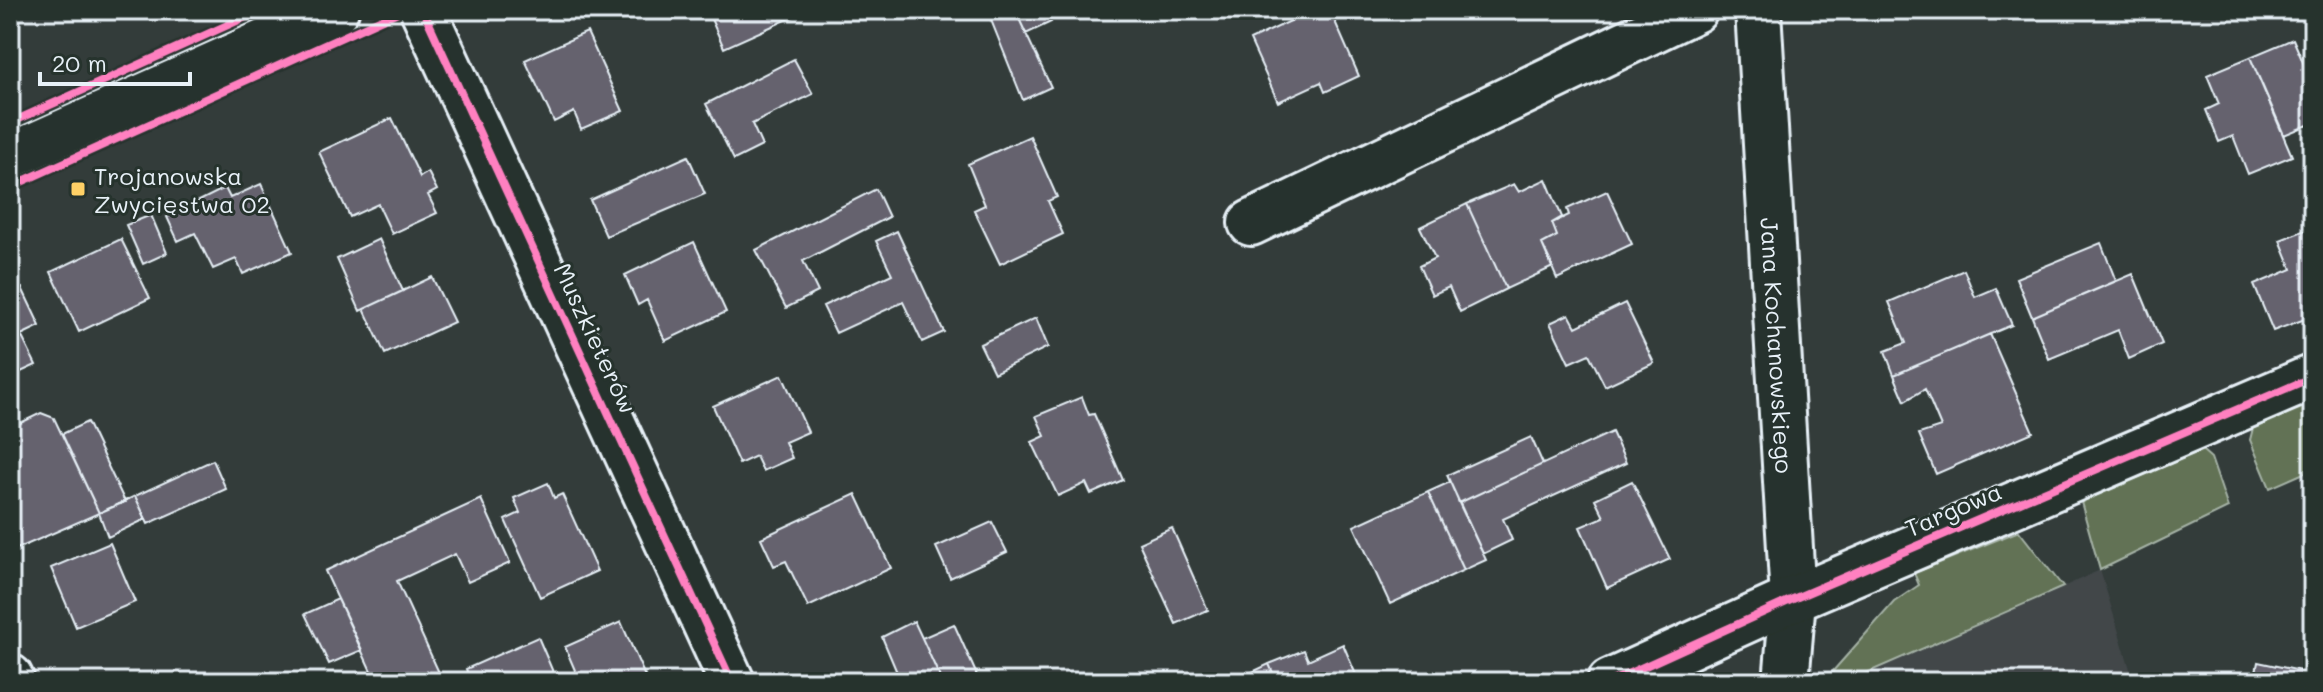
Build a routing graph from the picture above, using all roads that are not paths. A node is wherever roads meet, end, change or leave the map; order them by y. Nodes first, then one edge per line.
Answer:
1 (336, 10) edge
2 (423, 10) edge
3 (1695, 10) edge
4 (1758, 10) edge
5 (10, 156) edge
6 (1251, 223) dead end
7 (2313, 377) edge
8 (1793, 599) junction
9 (732, 682) edge
10 (1610, 682) edge
11 (1786, 682) edge

1 - 5 street
2 - 9 street, Muszkieterów
3 - 6 street
4 - 8 street, Jana Kochanowskiego
7 - 8 street, Targowa
8 - 10 street, Targowa
8 - 11 street, Jana Kochanowskiego

